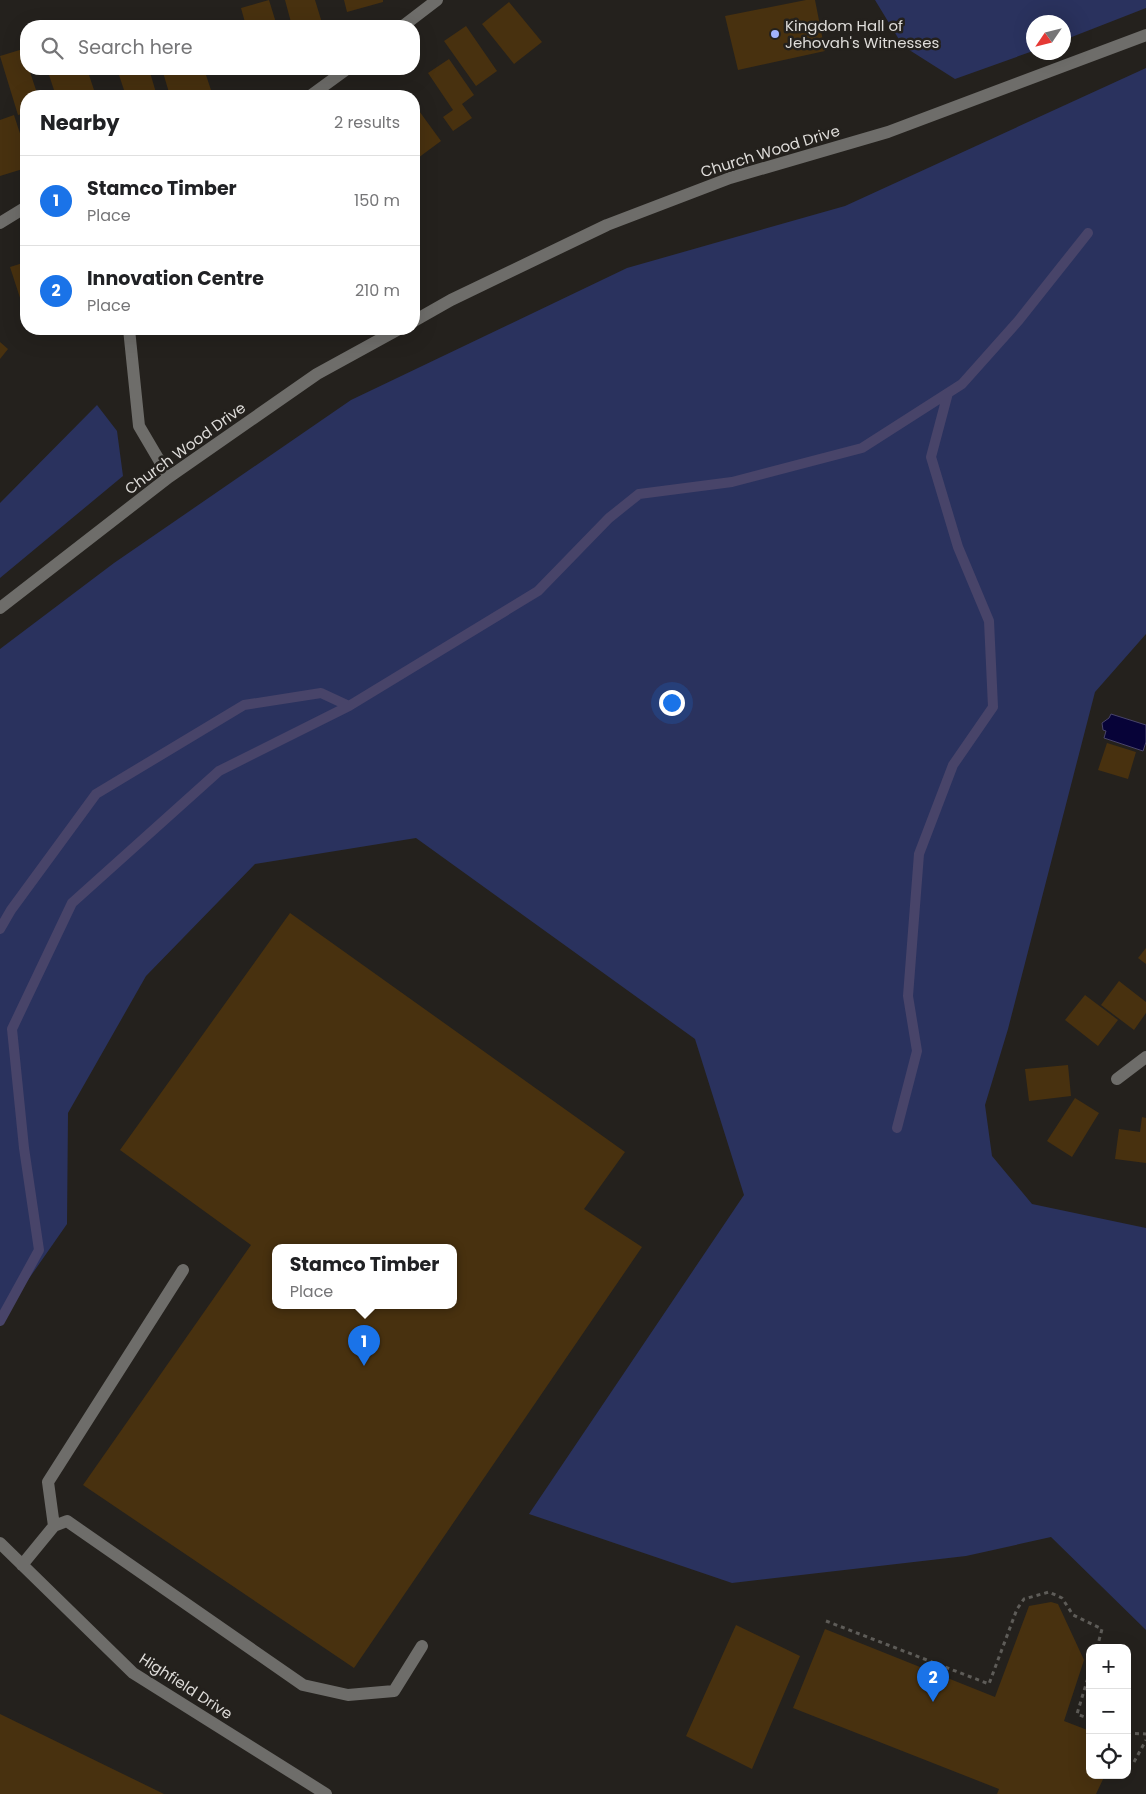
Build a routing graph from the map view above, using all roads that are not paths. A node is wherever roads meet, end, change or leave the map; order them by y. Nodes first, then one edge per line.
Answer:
1 (437, 0) edge
2 (411, 20) edge
3 (1146, 35) edge
4 (339, 75) edge
5 (318, 90) edge
6 (20, 211) edge
7 (0, 223) edge
8 (420, 317) edge
9 (130, 335) edge
10 (388, 335) edge
11 (170, 477) junction
12 (0, 608) edge
13 (1146, 1057) edge
14 (1117, 1079) dead end
15 (183, 1270) dead end
16 (54, 1526) junction
17 (0, 1543) edge
18 (22, 1565) junction
19 (422, 1646) dead end
20 (326, 1794) edge

1 - 2 street
3 - 8 street, Church Wood Drive
4 - 5 street
6 - 7 street
9 - 11 street
10 - 11 street, Church Wood Drive
11 - 12 street, Church Wood Drive
13 - 14 street
15 - 16 street
16 - 18 street
16 - 19 street
17 - 18 street, Highfield Drive
18 - 20 street, Highfield Drive

